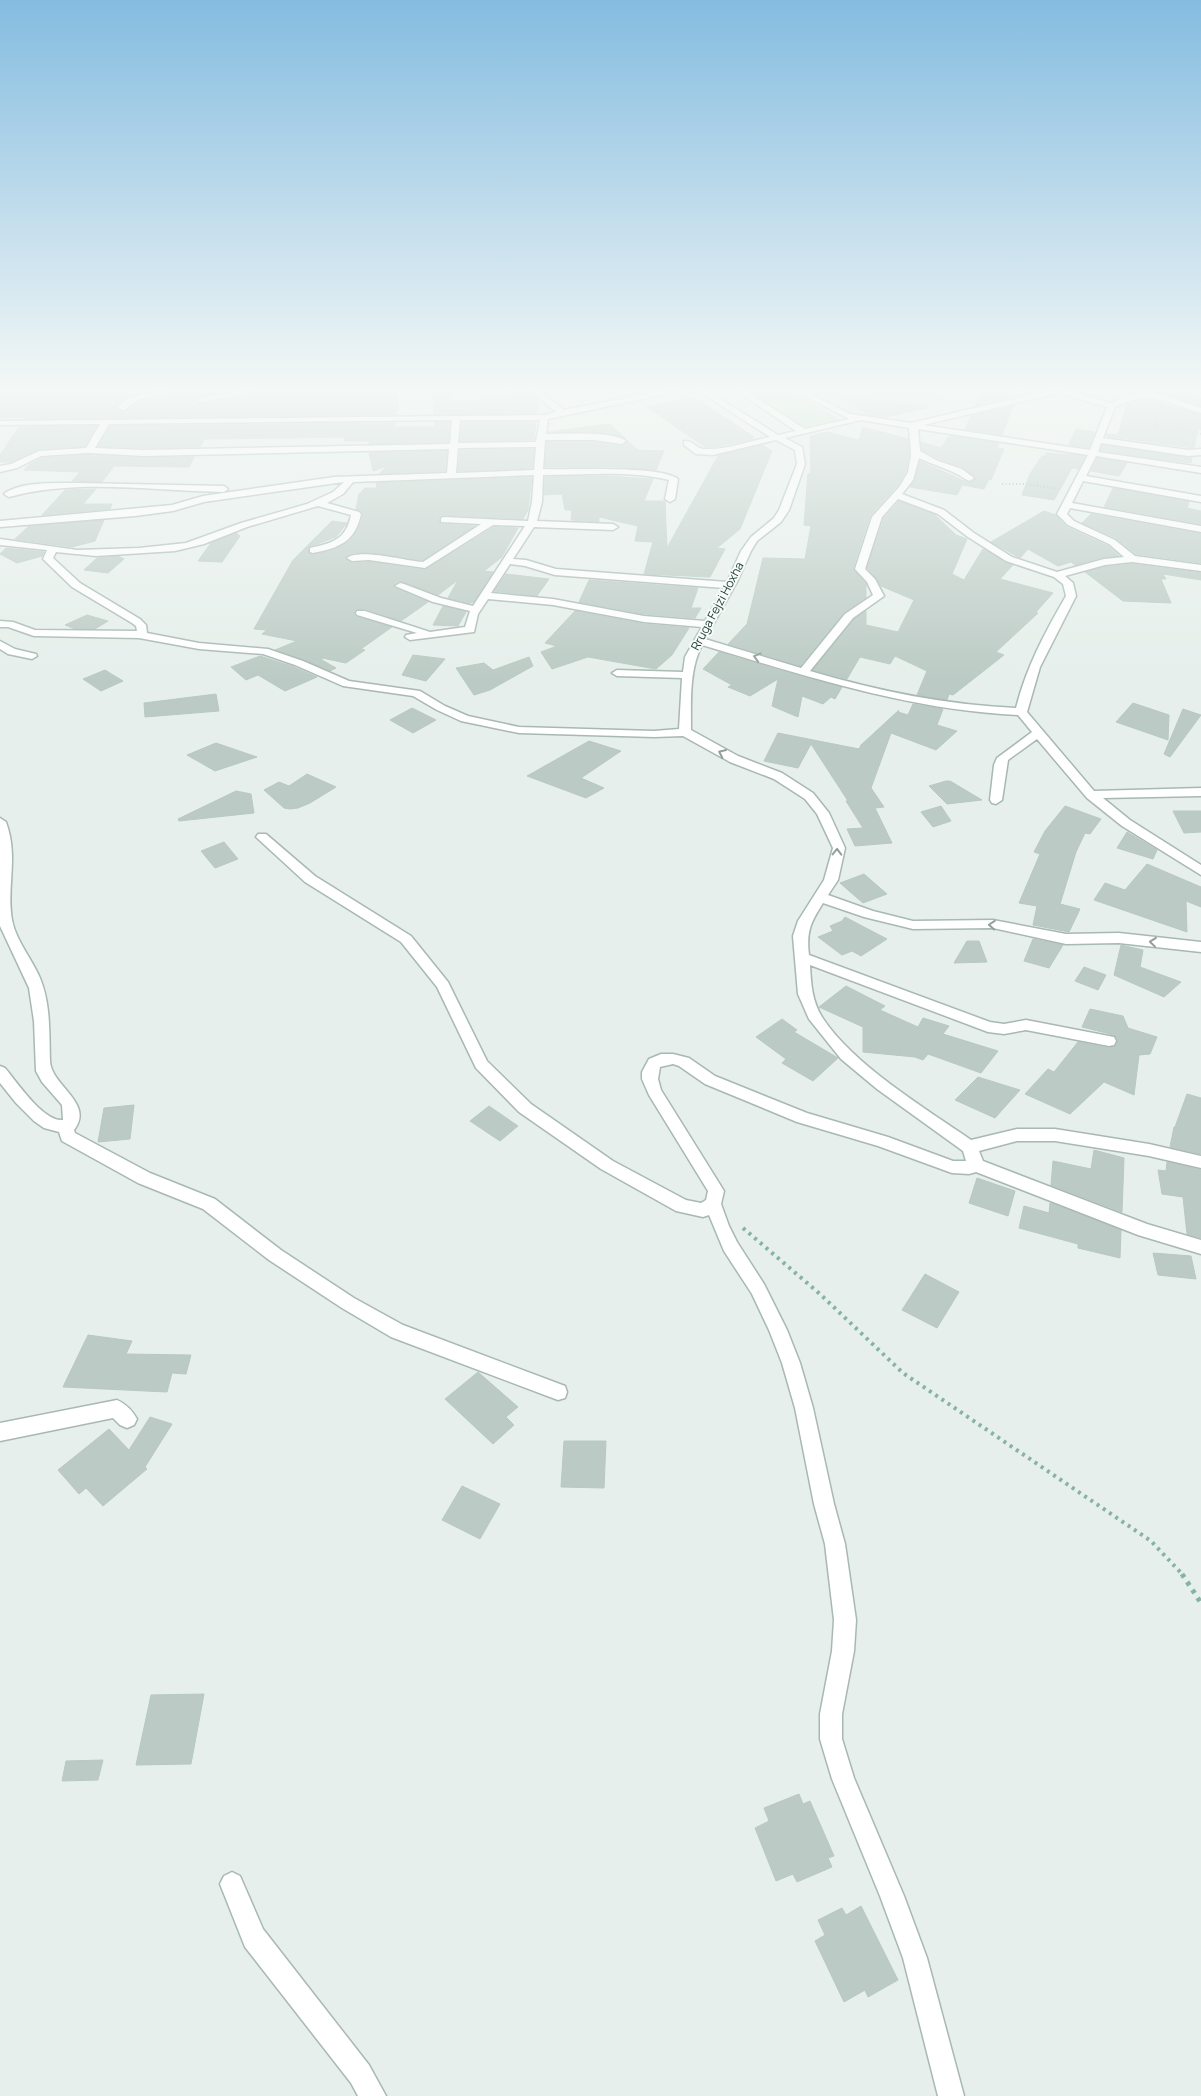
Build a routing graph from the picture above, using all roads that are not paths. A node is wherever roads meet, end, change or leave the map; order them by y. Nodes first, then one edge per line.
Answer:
1 (42, 488) edge
2 (190, 488) edge
3 (282, 488) edge
4 (342, 488) edge
5 (537, 488) edge
6 (673, 488) edge
7 (792, 488) edge
8 (902, 488) edge
9 (1076, 488) edge
10 (1137, 488) edge
11 (258, 491) junction
12 (9, 494) dead end
13 (896, 496) junction
14 (670, 499) dead end
15 (1201, 499) edge
16 (316, 503) junction
17 (1067, 505) junction
18 (444, 520) dead end
19 (492, 521) junction
20 (532, 522) junction
21 (0, 524) edge
22 (613, 527) dead end
23 (1201, 530) edge
24 (0, 542) edge
25 (53, 548) junction
26 (313, 550) dead end
27 (352, 558) dead end
28 (1132, 559) junction
29 (507, 562) junction
30 (1201, 568) edge
31 (1057, 575) junction
32 (730, 585) junction
33 (400, 586) dead end
34 (486, 596) junction
35 (476, 610) junction
36 (361, 613) dead end
37 (0, 624) edge
38 (708, 624) junction
39 (444, 634) junction
40 (139, 635) junction
41 (410, 637) dead end
42 (699, 641) junction
43 (0, 644) edge
44 (32, 656) dead end
45 (804, 671) junction
46 (617, 673) dead end
47 (688, 675) junction
48 (1021, 712) junction
49 (685, 732) junction
50 (1038, 733) junction
51 (1201, 792) edge
52 (1091, 795) junction
53 (996, 800) dead end
54 (0, 822) edge
55 (262, 836) dead end
56 (1201, 872) edge
57 (822, 897) junction
58 (1201, 947) edge
59 (801, 957) junction
60 (1109, 1041) dead end
61 (0, 1072) edge
62 (65, 1127) junction
63 (969, 1147) junction
64 (1201, 1162) edge
65 (974, 1164) junction
66 (713, 1204) junction
67 (1201, 1247) edge
68 (558, 1392) dead end
69 (127, 1419) dead end
70 (0, 1432) edge
71 (232, 1884) dead end
72 (373, 2096) edge
73 (951, 2096) edge

1 - 12 street
2 - 11 street
3 - 11 street
4 - 16 street
5 - 20 street
6 - 14 street
7 - 32 street, Rruga Fejzi Hoxha
8 - 13 street
9 - 17 street
10 - 15 street
11 - 21 street
13 - 31 street
13 - 45 street
16 - 25 street
16 - 26 street
17 - 23 street
17 - 28 street
18 - 19 street
19 - 20 street
19 - 27 street
20 - 22 street
20 - 29 street
24 - 25 street
25 - 40 street
28 - 30 street
28 - 31 street
29 - 32 street
29 - 34 street
31 - 48 street
32 - 38 street, Rruga Fejzi Hoxha
33 - 35 street
34 - 35 street
34 - 38 street
35 - 39 street
36 - 39 street
37 - 40 street
38 - 42 street, Rruga Fejzi Hoxha
39 - 41 street
40 - 49 street
45 -> 42 street
42 - 47 street, Rruga Fejzi Hoxha
43 - 44 street
45 - 48 street
46 - 47 street
47 - 49 street, Rruga Fejzi Hoxha
48 - 50 street
57 -> 49 street
50 - 52 street
50 - 53 street
51 - 52 street
52 - 56 street
54 - 62 street
55 - 66 street
58 -> 57 street
57 - 59 street
59 - 60 street
59 - 63 street
61 - 62 street
62 - 68 street
63 - 64 street
63 - 65 street
65 - 66 street
65 - 67 street
66 - 73 street
69 - 70 street
71 - 72 street

